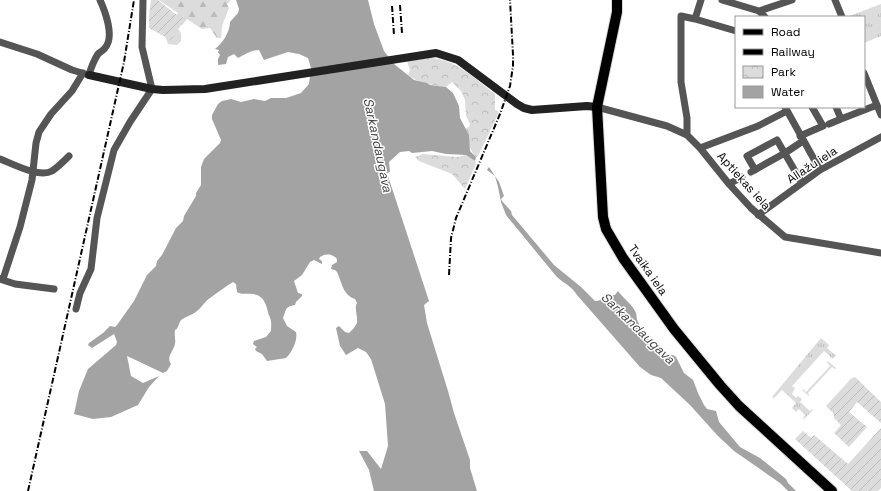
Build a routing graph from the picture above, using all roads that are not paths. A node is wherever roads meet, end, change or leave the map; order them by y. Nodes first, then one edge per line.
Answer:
1 (100, 0) edge
2 (143, 0) edge
3 (617, 0) edge
4 (701, 0) edge
5 (725, 0) edge
6 (792, 0) edge
7 (835, 0) edge
8 (759, 11) junction
9 (764, 16) edge
10 (842, 16) edge
11 (696, 19) junction
12 (735, 31) edge
13 (0, 42) edge
14 (86, 74) junction
15 (865, 75) edge
16 (152, 89) junction
17 (877, 105) junction
18 (597, 107) junction
19 (813, 108) edge
20 (836, 108) edge
21 (786, 109) edge
22 (881, 115) edge
23 (841, 119) junction
24 (829, 124) dead end
25 (687, 135) junction
26 (881, 137) edge
27 (802, 138) junction
28 (700, 148) junction
29 (785, 153) junction
30 (69, 156) dead end
31 (0, 159) edge
32 (820, 170) junction
33 (33, 172) junction
34 (742, 177) dead end
35 (802, 183) junction
36 (729, 184) junction
37 (758, 215) junction
38 (881, 253) edge
39 (1, 279) edge
40 (54, 289) dead end
41 (76, 309) dead end
42 (832, 491) edge

1 - 14 street
2 - 16 street
3 - 18 main road, Tvaika iela
4 - 11 street
5 - 8 street
6 - 8 street
7 - 10 street
8 - 9 street
11 - 12 street
11 - 25 street
13 - 14 street
14 - 16 street
14 - 33 street
15 - 17 street
16 - 18 street
16 - 41 street
17 - 22 street
17 - 23 street
18 - 25 street, Aptiekas iela
18 - 42 main road, Tvaika iela
19 - 27 street
20 - 23 street
21 - 27 street
21 - 28 street
23 - 24 street
25 - 28 street, Aptiekas iela
26 - 32 street, Allažu iela
27 - 29 street
27 - 32 street
28 - 36 street, Aptiekas iela
29 - 29 street
29 - 35 street
30 - 33 street
31 - 33 street
32 - 35 street, Allažu iela
33 - 39 street
34 - 36 street
35 - 37 street, Allažu iela
36 - 37 street, Aptiekas iela
37 - 38 street, Aptiekas iela
39 - 40 street

